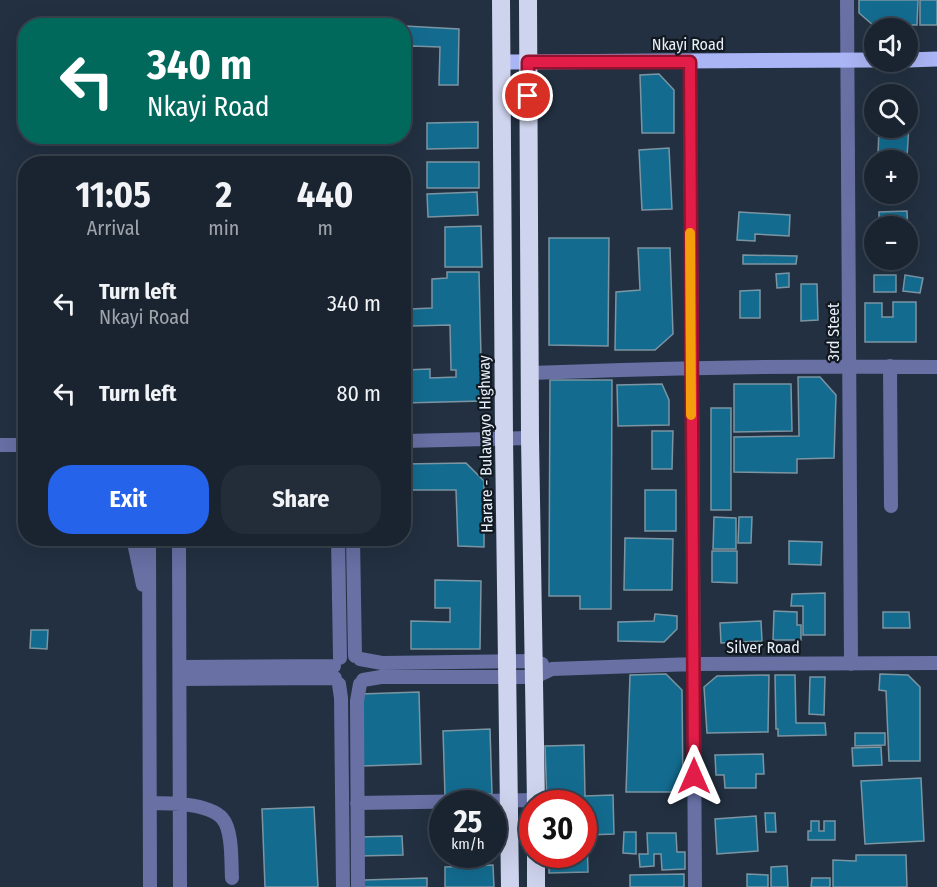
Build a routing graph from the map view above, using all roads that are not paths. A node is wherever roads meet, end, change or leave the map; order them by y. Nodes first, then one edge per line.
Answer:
1 (501, 0) edge
2 (528, 0) edge
3 (848, 0) edge
4 (937, 59) edge
5 (849, 60) junction
6 (864, 60) edge
7 (918, 60) edge
8 (502, 62) junction
9 (528, 62) junction
10 (690, 62) junction
11 (503, 112) junction
12 (528, 112) junction
13 (503, 192) junction
14 (529, 192) junction
15 (849, 365) junction
16 (890, 366) junction
17 (937, 367) edge
18 (691, 368) junction
19 (530, 373) junction
20 (504, 438) junction
21 (530, 438) junction
22 (411, 441) edge
23 (0, 445) edge
24 (18, 445) edge
25 (891, 506) dead end
26 (135, 546) edge
27 (149, 546) edge
28 (179, 546) edge
29 (338, 546) edge
30 (353, 546) edge
31 (506, 574) junction
32 (533, 574) junction
33 (149, 614) junction
34 (358, 658) junction
35 (937, 663) edge
36 (693, 664) junction
37 (851, 664) junction
38 (507, 668) junction
39 (535, 669) junction
40 (337, 672) junction
41 (180, 673) junction
42 (362, 682) junction
43 (536, 790) edge
44 (509, 801) junction
45 (519, 801) edge
46 (150, 803) junction
47 (180, 803) junction
48 (357, 803) junction
49 (536, 868) edge
50 (232, 878) dead end
51 (150, 887) edge
52 (180, 887) edge
53 (344, 887) edge
54 (358, 887) edge
55 (510, 887) edge
56 (536, 887) edge
57 (695, 887) edge

1 - 8 highway, Harare - Bulawayo Highway
2 - 9 highway
3 - 5 street, 3rd Steet
4 - 7 main road
5 - 6 main road, Nkayi Road
5 - 10 main road, Nkayi Road
5 - 15 street, 3rd Steet
8 - 9 main road, Nkayi Road
8 - 11 highway, Harare - Bulawayo Highway
9 - 10 main road, Nkayi Road
9 - 12 highway
10 - 18 street
11 - 12 highway
11 - 13 highway, Harare - Bulawayo Highway
12 - 14 highway
13 - 14 highway
13 - 20 highway, Harare - Bulawayo Highway
14 - 19 highway
15 - 16 street
15 - 18 street
15 - 37 street, 3rd Steet
16 - 17 street
16 - 25 street
18 - 19 street
18 - 36 street
19 - 21 highway
20 - 21 street
20 - 22 street
20 - 31 highway, Harare - Bulawayo Highway
21 - 32 highway
23 - 24 street
26 - 33 street
27 - 33 street
28 - 41 street
29 - 40 street
30 - 34 street
31 - 32 highway
31 - 38 highway, Harare - Bulawayo Highway
32 - 39 highway
33 - 46 street
34 - 38 street
34 - 40 street
34 - 42 street
35 - 37 street, Silver Road
36 - 37 street, Silver Road
36 - 39 street, Silver Road
36 - 57 street
38 - 39 street
38 - 42 street
38 - 44 highway, Harare - Bulawayo Highway
39 - 43 highway
40 - 41 street
40 - 42 street
40 - 53 street
41 - 47 street
42 - 48 street
44 - 45 street
44 - 48 street
44 - 55 highway, Harare - Bulawayo Highway
46 - 47 street
46 - 51 street
47 - 50 street
47 - 52 street
48 - 54 street
49 - 56 highway

